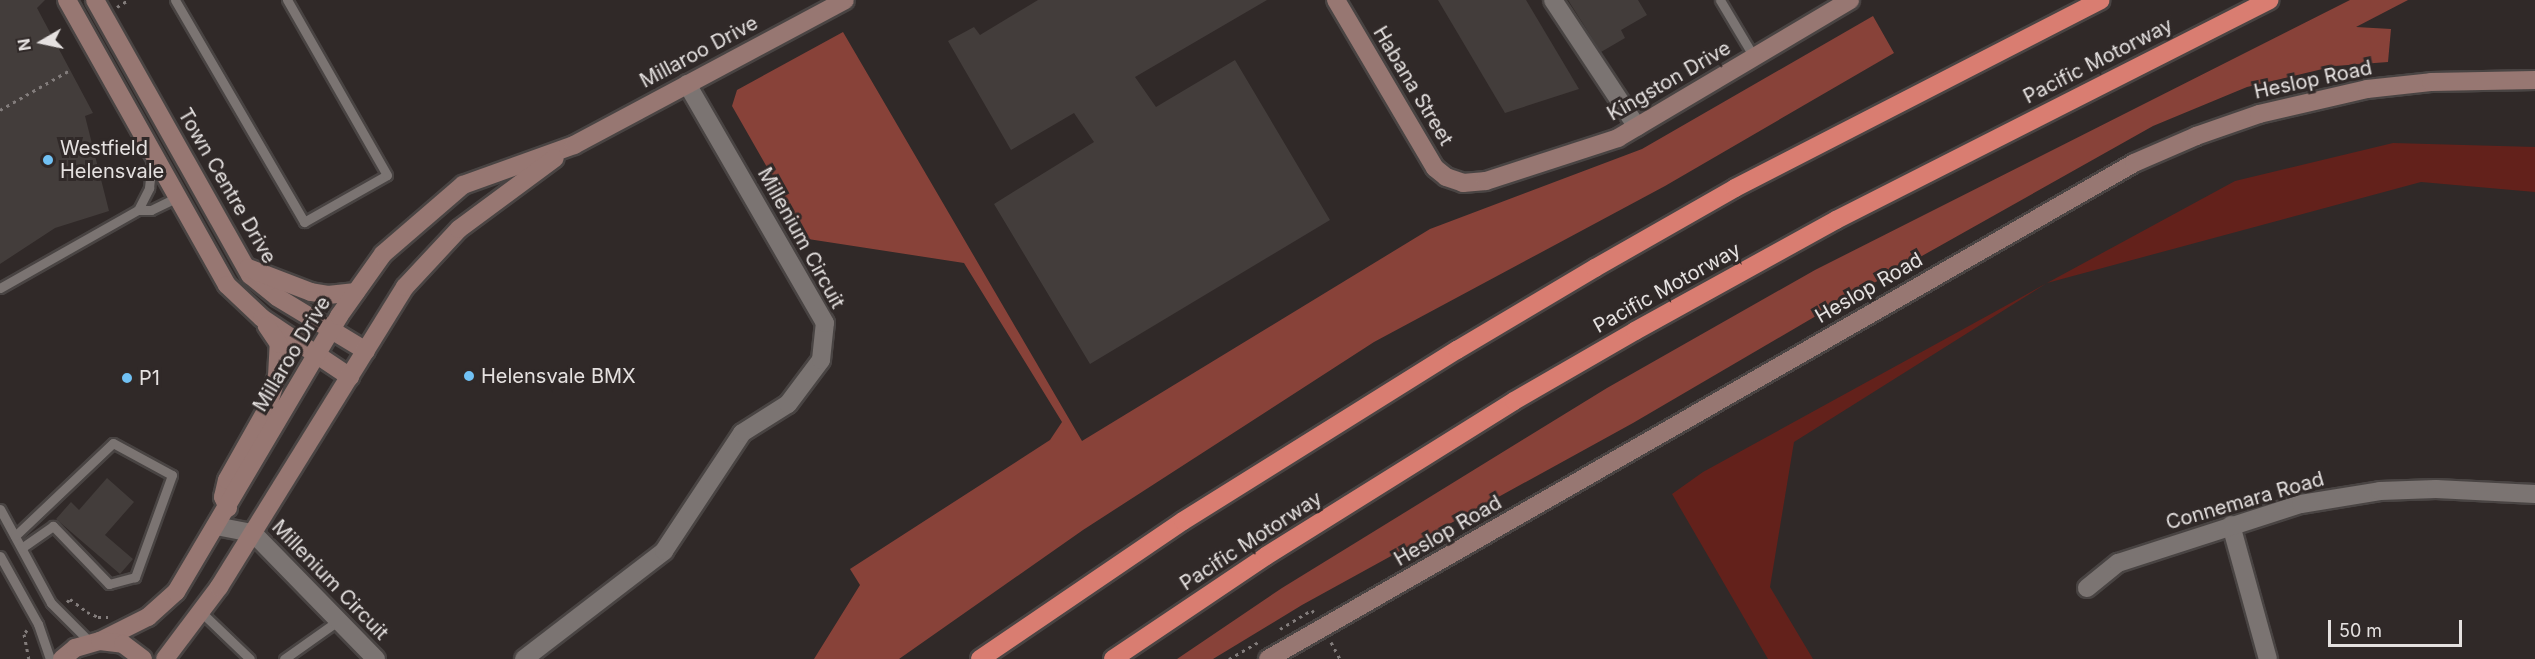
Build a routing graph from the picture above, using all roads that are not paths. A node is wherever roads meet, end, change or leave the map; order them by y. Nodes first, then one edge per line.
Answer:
1 (67, 0) edge
2 (95, 0) edge
3 (176, 0) edge
4 (287, 0) edge
5 (845, 0) edge
6 (1336, 0) edge
7 (1553, 0) edge
8 (1720, 0) edge
9 (1850, 0) edge
10 (2101, 0) edge
11 (2269, 0) edge
12 (1754, 57) junction
13 (2535, 80) edge
14 (687, 84) junction
15 (1636, 127) junction
16 (166, 128) junction
17 (574, 144) junction
18 (152, 152) junction
19 (1463, 183) joint
20 (178, 197) junction
21 (138, 210) junction
22 (244, 266) junction
23 (0, 288) edge
24 (357, 292) junction
25 (262, 318) junction
26 (332, 329) junction
27 (366, 351) junction
28 (317, 354) junction
29 (350, 377) junction
30 (2535, 494) edge
31 (228, 508) junction
32 (0, 509) edge
33 (2231, 525) junction
34 (216, 526) junction
35 (253, 532) junction
36 (15, 536) junction
37 (21, 548) junction
38 (0, 556) edge
39 (2086, 588) dead end
40 (200, 611) junction
41 (339, 620) junction
42 (95, 641) junction
43 (50, 659) edge
44 (62, 659) edge
45 (143, 659) edge
46 (165, 659) edge
47 (250, 659) edge
48 (284, 659) edge
49 (376, 659) edge
50 (524, 659) edge
51 (980, 659) edge
52 (1113, 659) edge
53 (1268, 659) edge
54 (2268, 659) edge

1 - 18 street
2 - 16 street, Town Centre Drive
3 - 4 lane
5 - 14 street, Millaroo Drive
6 - 19 street, Habana Street
7 - 15 street
8 - 12 lane
9 - 12 street, Kingston Drive
10 - 51 highway
11 - 52 highway, Pacific Motorway
12 - 15 street, Kingston Drive
13 - 53 street, Heslop Road
14 - 17 street, Millaroo Drive
14 - 50 street, Millenium Circuit
15 - 19 street, Kingston Drive
16 - 20 street
16 - 22 street, Town Centre Drive
17 - 24 street, Millaroo Drive
17 - 27 street, Millaroo Drive
18 - 20 street
18 - 21 lane
20 - 21 lane
20 - 25 street
21 - 23 lane
22 - 24 street
22 - 26 street, Town Centre Drive
24 - 26 street, Millaroo Drive
25 - 28 street
25 - 31 street
26 - 27 street, Town Centre Drive
26 - 28 street, Millaroo Drive
27 - 29 street, Millaroo Drive
28 - 29 street
28 - 31 street, Millaroo Drive
29 - 35 street, Millaroo Drive
30 - 33 street, Connemara Road
31 - 34 street, Millaroo Drive
32 - 36 lane
33 - 39 street, Connemara Road
33 - 54 street
34 - 35 street, Millenium Circuit
34 - 42 street, Millaroo Drive
35 - 40 street, Millaroo Drive
35 - 41 street, Millenium Circuit
36 - 37 lane
36 - 37 lane
37 - 42 lane
38 - 43 lane
40 - 46 street, Millaroo Drive
40 - 47 lane
41 - 48 lane
41 - 49 street, Millenium Circuit
42 - 44 street, Millaroo Drive
42 - 45 street

